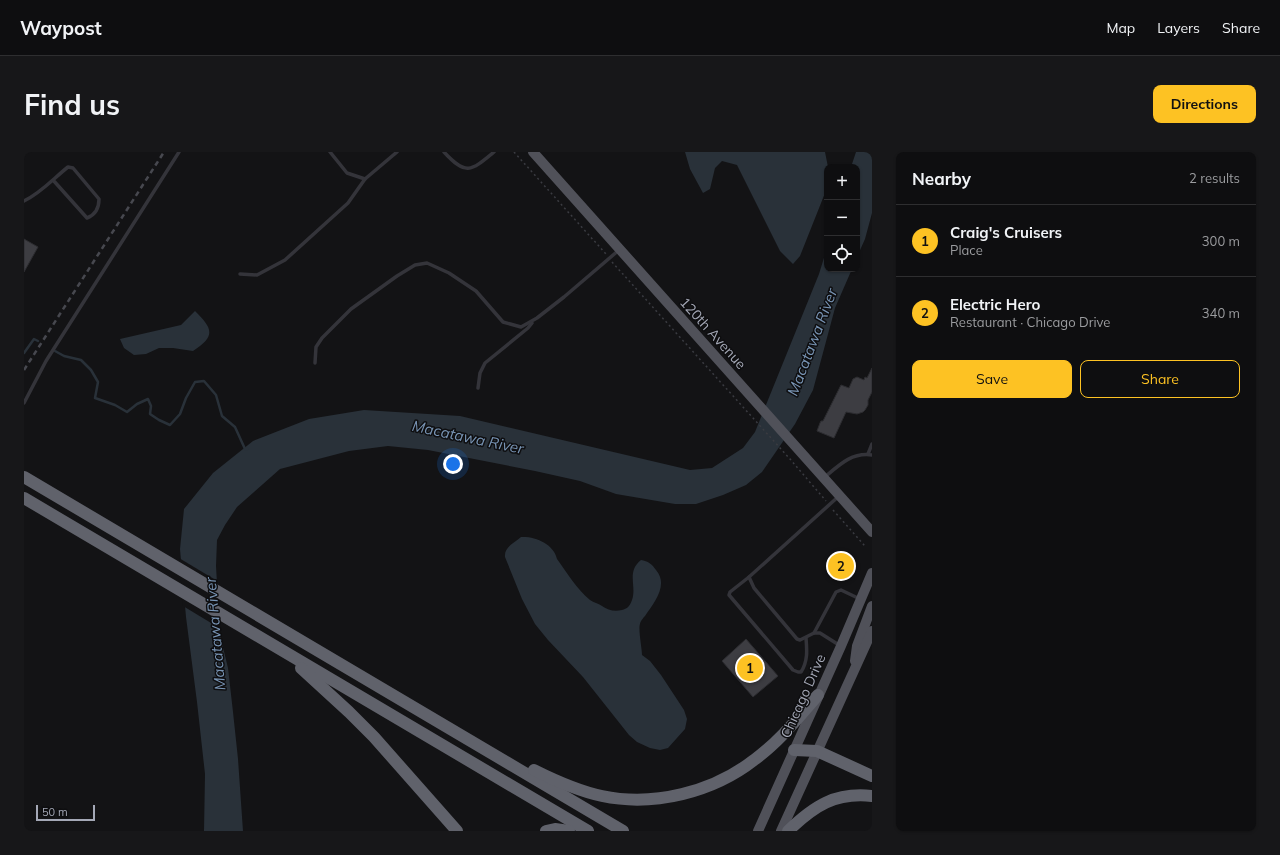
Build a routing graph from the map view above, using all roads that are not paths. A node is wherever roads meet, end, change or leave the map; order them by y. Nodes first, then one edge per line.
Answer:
1 (180, 152) edge
2 (330, 152) edge
3 (397, 152) edge
4 (444, 152) edge
5 (494, 152) edge
6 (533, 152) edge
7 (366, 179) junction
8 (53, 180) junction
9 (24, 201) edge
10 (620, 249) junction
11 (240, 274) dead end
12 (534, 320) junction
13 (315, 363) dead end
14 (478, 388) dead end
15 (24, 404) edge
16 (872, 444) edge
17 (870, 454) edge
18 (24, 477) edge
19 (824, 478) junction
20 (840, 496) junction
21 (24, 498) edge
22 (872, 532) edge
23 (872, 572) edge
24 (749, 577) junction
25 (861, 599) junction
26 (872, 606) edge
27 (872, 631) edge
28 (814, 633) junction
29 (806, 638) junction
30 (841, 646) junction
31 (283, 651) junction
32 (855, 669) junction
33 (818, 695) junction
34 (478, 745) junction
35 (794, 750) junction
36 (817, 751) junction
37 (872, 776) edge
38 (872, 796) edge
39 (457, 831) edge
40 (546, 831) edge
41 (569, 831) edge
42 (588, 831) edge
43 (623, 831) edge
44 (758, 831) edge
45 (781, 831) edge
46 (788, 831) edge

1 - 15 lane
2 - 7 lane
3 - 7 lane
4 - 5 lane
6 - 10 main road, 120th Avenue
7 - 11 lane
8 - 8 lane
8 - 9 lane
10 - 12 lane
10 - 19 main road, 120th Avenue
12 - 13 lane
12 - 14 lane
16 - 17 lane
17 - 19 lane
18 - 34 highway
19 - 20 main road, 120th Avenue
20 - 22 main road, 120th Avenue
20 - 24 lane
21 - 31 highway
23 - 25 main road, Chicago Drive
24 - 29 lane
24 - 29 lane
25 - 28 lane
25 - 30 main road, Chicago Drive
26 - 32 main road
27 - 32 main road
28 - 29 lane
28 - 30 lane
30 - 33 main road, Chicago Drive
31 - 39 highway
31 - 42 highway
32 - 36 main road
33 - 34 highway
33 - 35 main road, Chicago Drive
34 - 43 highway
35 - 36 highway
35 - 44 main road, Chicago Drive
36 - 37 highway
36 - 45 main road
38 - 46 highway
40 - 41 highway

